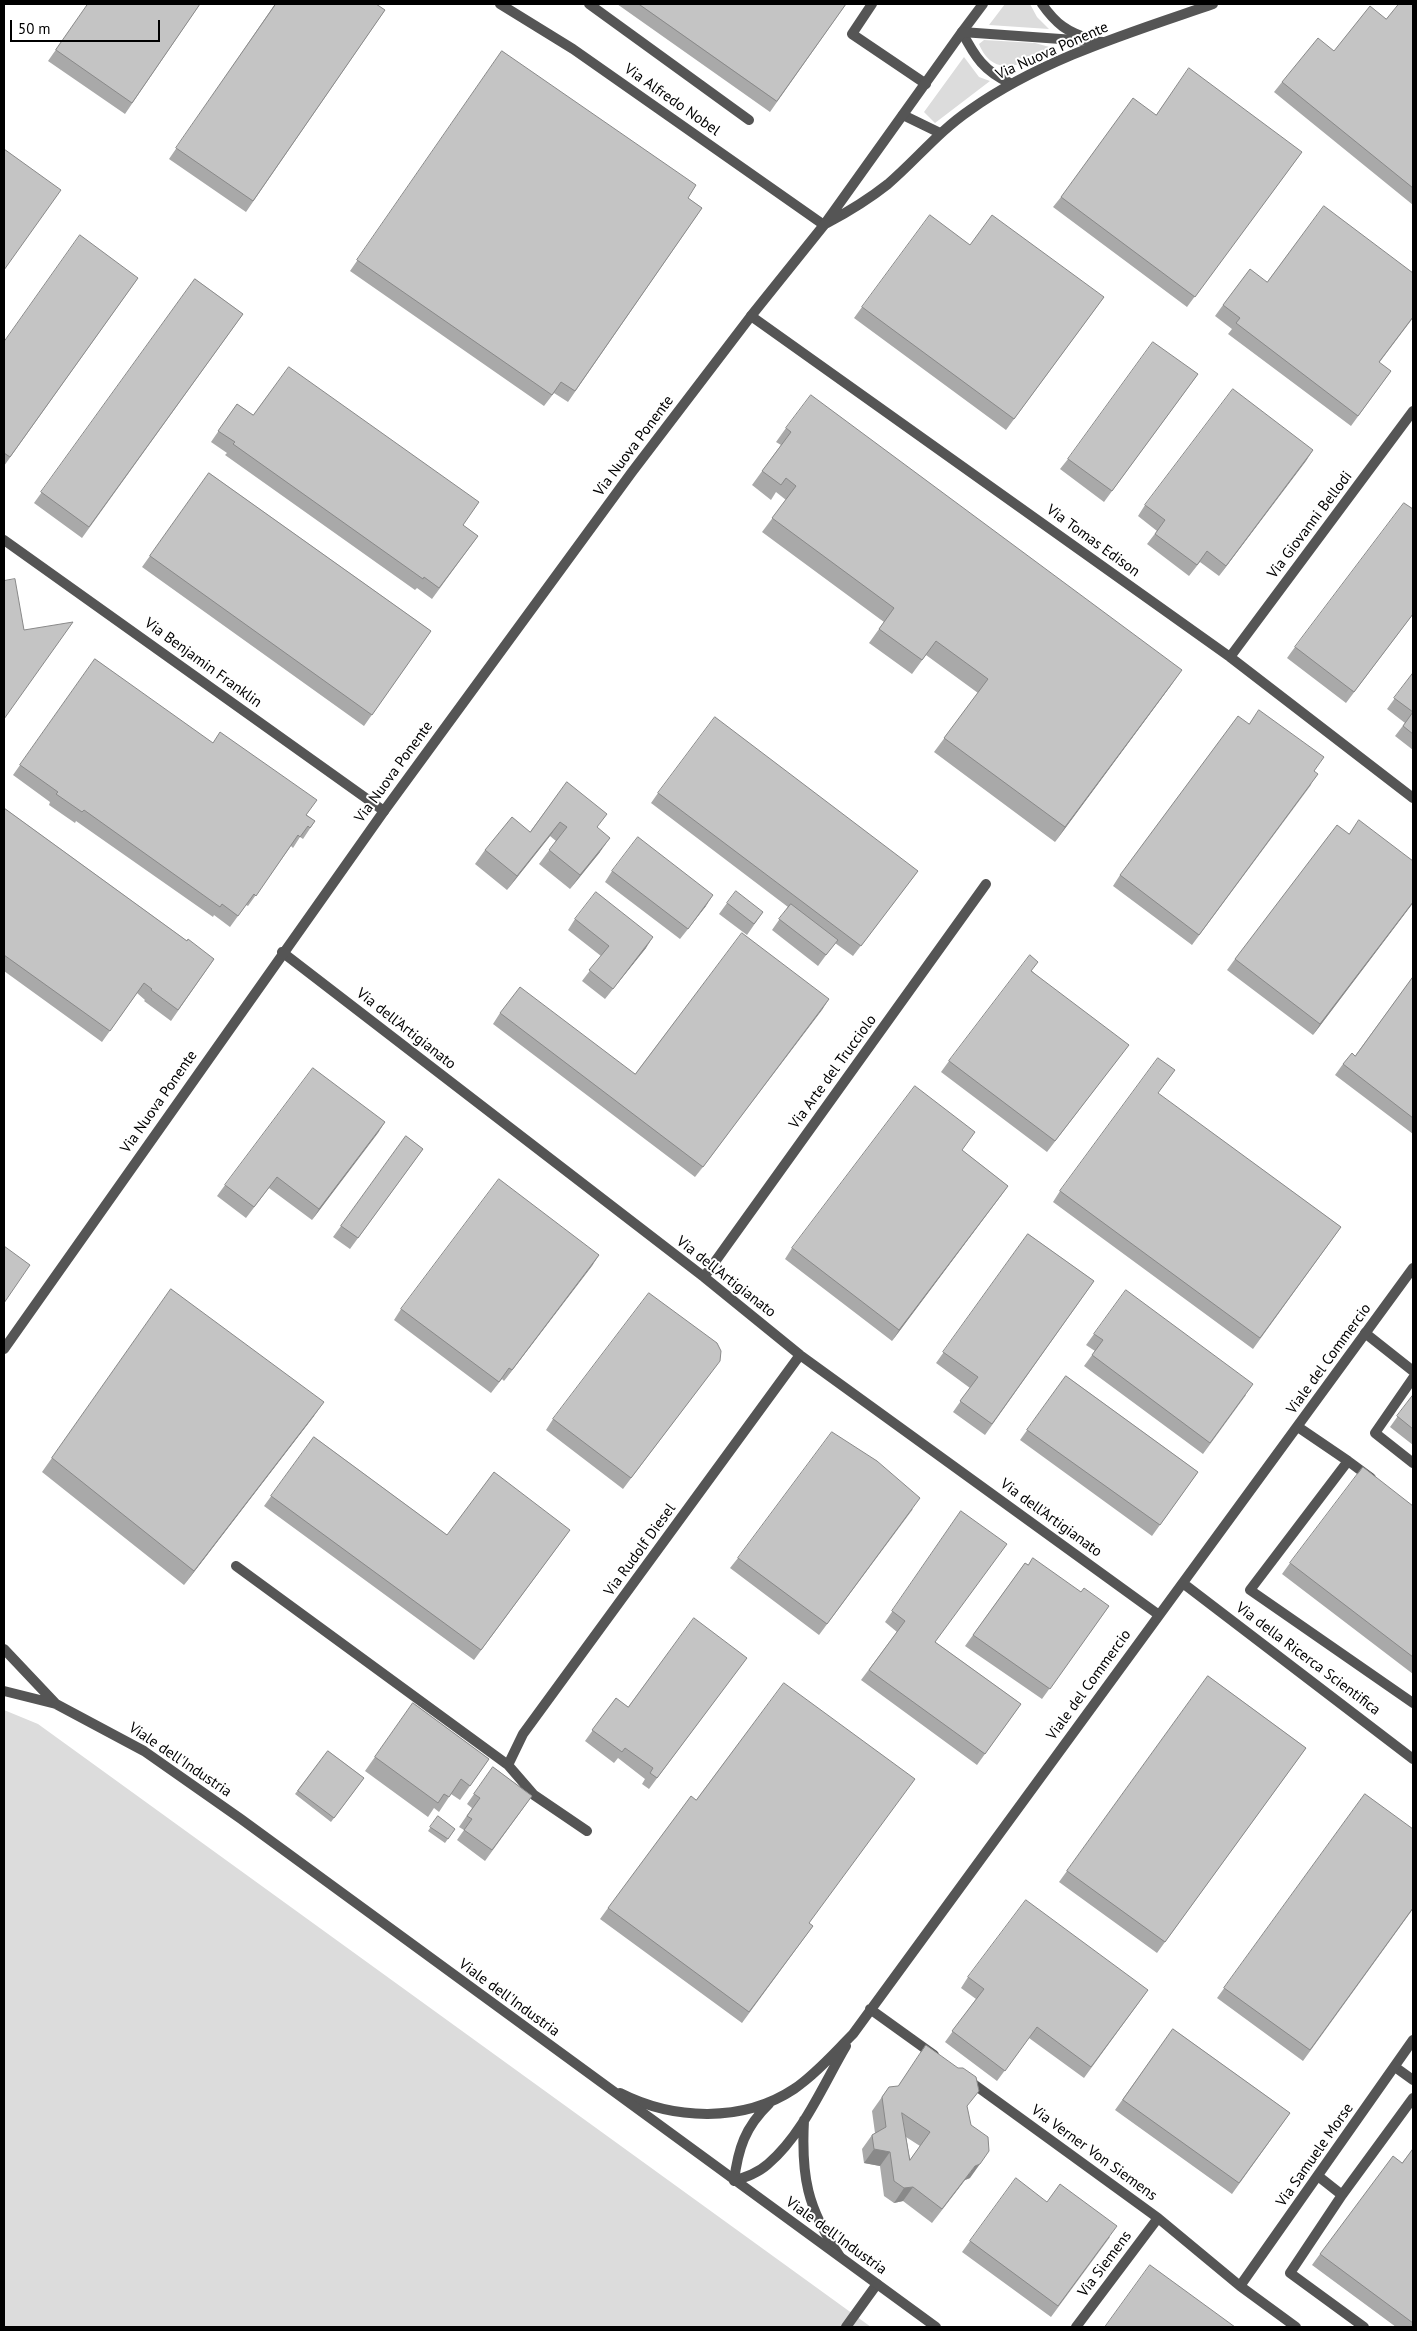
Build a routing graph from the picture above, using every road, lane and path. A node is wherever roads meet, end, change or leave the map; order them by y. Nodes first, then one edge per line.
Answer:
1 (500, 4) edge
2 (589, 4) edge
3 (872, 4) edge
4 (984, 4) edge
5 (1042, 4) edge
6 (1213, 4) edge
7 (962, 32) junction
8 (1103, 42) junction
9 (1010, 83) junction
10 (926, 84) junction
11 (903, 115) junction
12 (748, 120) dead end
13 (940, 133) junction
14 (824, 225) junction
15 (751, 316) junction
16 (1413, 411) edge
17 (4, 540) edge
18 (1230, 657) junction
19 (1413, 798) edge
20 (384, 811) junction
21 (986, 884) dead end
22 (282, 952) junction
23 (1413, 1268) edge
24 (704, 1277) junction
25 (1365, 1333) junction
26 (4, 1350) edge
27 (800, 1355) junction
28 (1413, 1371) edge
29 (1413, 1378) edge
30 (1298, 1426) junction
31 (1348, 1461) junction
32 (1413, 1463) edge
33 (1377, 1482) edge
34 (236, 1566) dead end
35 (1184, 1584) junction
36 (1159, 1615) junction
37 (4, 1649) edge
38 (4, 1690) edge
39 (1413, 1703) edge
40 (56, 1704) junction
41 (1413, 1759) edge
42 (508, 1765) junction
43 (587, 1831) dead end
44 (870, 2009) junction
45 (853, 2034) junction
46 (1413, 2040) edge
47 (942, 2062) edge
48 (1395, 2067) junction
49 (958, 2073) edge
50 (1413, 2080) edge
51 (602, 2084) junction
52 (1413, 2098) edge
53 (771, 2102) junction
54 (804, 2119) junction
55 (1318, 2176) junction
56 (734, 2181) junction
57 (1342, 2195) junction
58 (1158, 2218) junction
59 (840, 2257) junction
60 (877, 2284) junction
61 (1240, 2286) junction
62 (846, 2327) edge
63 (936, 2327) edge
64 (1076, 2327) edge
65 (1296, 2327) edge
66 (1364, 2327) edge

1 - 14 street, Via Alfredo Nobel
2 - 12 street
3 - 10 street
4 - 7 street, Via Nuova Ponente
5 - 8 street
6 - 8 street, Via Nuova Ponente
7 - 8 street
7 - 9 street
7 - 10 street, Via Nuova Ponente
8 - 9 street, Via Nuova Ponente
9 - 13 street, Via Nuova Ponente
10 - 11 street, Via Nuova Ponente
11 - 13 street
11 - 14 street, Via Nuova Ponente
13 - 14 street, Via Nuova Ponente
14 - 15 street, Via Nuova Ponente
15 - 18 street, Via Tomas Edison
15 - 20 street, Via Nuova Ponente
16 - 18 street, Via Giovanni Bellodi
17 - 20 street, Via Benjamin Franklin
18 - 19 street, Via Tomas Edison
20 - 22 street, Via Nuova Ponente
21 - 24 street, Via Arte del Trucciolo
22 - 24 street, Via dell'Artigianato
22 - 26 street, Via Nuova Ponente
23 - 25 street, Viale del Commercio
24 - 27 street, Via dell'Artigianato
25 - 28 street
25 - 30 street, Viale del Commercio
27 - 36 street, Via dell'Artigianato
27 - 42 street, Via Rudolf Diesel
29 - 32 street
30 - 31 street
30 - 35 street, Viale del Commercio
31 - 33 street
31 - 39 street
34 - 42 street
35 - 36 street, Viale del Commercio
35 - 41 street, Via della Ricerca Scientifica
36 - 44 street, Viale del Commercio
37 - 40 street, Viale dell'Industria
38 - 40 street, Viale dell'Industria
40 - 51 street, Viale dell'Industria
42 - 43 street
44 - 45 street, Viale del Commercio
44 - 47 street
45 - 53 street, Viale del Commercio
45 - 54 street
46 - 48 street, Via Samuele Morse
48 - 50 street
48 - 55 street, Via Samuele Morse
49 - 58 street, Via Verner Von Siemens
51 - 53 street
51 - 56 street, Viale dell'Industria
52 - 57 street
53 - 56 street
54 - 56 street
54 - 59 street
55 - 57 street
55 - 61 street, Via Samuele Morse
56 - 59 street, Viale dell'Industria
57 - 66 street
58 - 61 street, Via Verner Von Siemens
58 - 64 street, Via Siemens
59 - 60 street, Viale dell'Industria
60 - 62 street
60 - 63 street, Viale dell'Industria
61 - 65 street, Via Verner Von Siemens

